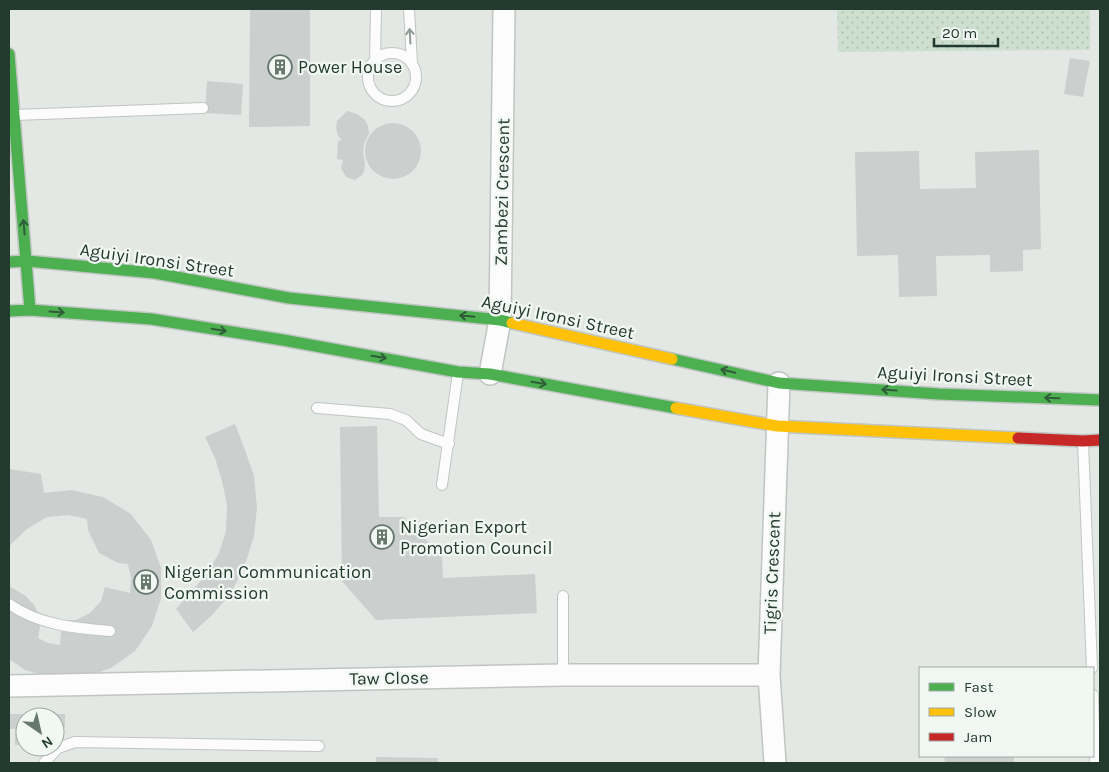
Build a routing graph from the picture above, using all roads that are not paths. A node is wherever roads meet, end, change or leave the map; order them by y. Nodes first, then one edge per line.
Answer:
1 (376, 9) edge
2 (409, 9) edge
3 (504, 9) edge
4 (9, 54) edge
5 (375, 61) junction
6 (412, 63) junction
7 (203, 108) dead end
8 (14, 115) junction
9 (27, 261) junction
10 (9, 262) edge
11 (30, 310) junction
12 (9, 311) edge
13 (500, 320) junction
14 (458, 372) junction
15 (490, 374) junction
16 (779, 383) junction
17 (1100, 400) edge
18 (317, 408) dead end
19 (777, 426) junction
20 (1100, 440) edge
21 (1083, 441) junction
22 (449, 444) junction
23 (442, 485) dead end
24 (563, 596) dead end
25 (9, 604) edge
26 (110, 631) dead end
27 (1092, 667) edge
28 (562, 675) junction
29 (769, 675) junction
30 (9, 686) edge
31 (1094, 718) edge
32 (319, 746) dead end
33 (44, 763) edge
34 (775, 763) edge
35 (1096, 763) edge

1 - 5 lane
6 -> 2 lane
3 - 13 street, Zambezi Crescent
4 - 8 main road
5 - 6 lane
5 - 6 lane
7 - 8 lane
9 -> 8 main road
9 - 10 main road, Aguiyi Ironsi Street
9 - 11 main road
13 -> 9 main road, Aguiyi Ironsi Street
11 - 12 main road
11 -> 14 main road
13 - 15 street, Zambezi Crescent
16 -> 13 main road, Aguiyi Ironsi Street
14 - 15 main road
14 - 22 lane
15 -> 19 main road
17 -> 16 main road, Aguiyi Ironsi Street
16 - 19 street, Tigris Crescent
18 - 22 lane
19 - 21 main road
19 - 29 street, Tigris Crescent
20 - 21 main road
21 - 27 lane
22 - 23 lane
24 - 28 lane
25 - 26 lane
28 - 29 street, Taw Close
28 - 30 street, Taw Close
29 - 34 street, Tigris Crescent
31 - 35 lane
32 - 33 lane

